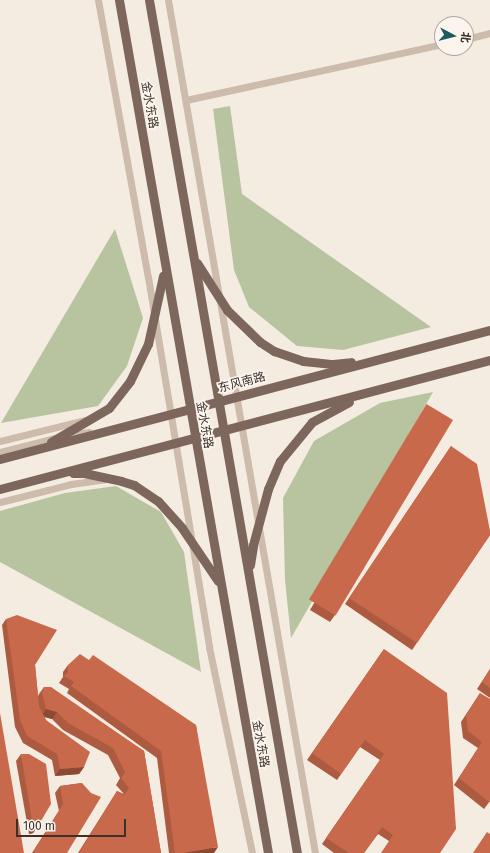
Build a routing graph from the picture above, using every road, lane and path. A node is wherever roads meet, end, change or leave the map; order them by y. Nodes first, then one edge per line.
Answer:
1 (98, 0) edge
2 (119, 0) edge
3 (149, 0) edge
4 (168, 0) edge
5 (490, 33) edge
6 (474, 37) edge
7 (434, 46) edge
8 (186, 100) junction
9 (193, 254) junction
10 (165, 267) junction
11 (219, 298) junction
12 (155, 318) junction
13 (490, 330) edge
14 (386, 358) junction
15 (490, 360) edge
16 (365, 393) junction
17 (236, 397) junction
18 (219, 402) junction
19 (190, 410) junction
20 (171, 415) junction
21 (96, 417) junction
22 (241, 426) junction
23 (123, 427) junction
24 (224, 430) junction
25 (63, 436) junction
26 (194, 438) junction
27 (0, 441) edge
28 (176, 443) junction
29 (40, 449) junction
30 (0, 452) edge
31 (0, 459) edge
32 (56, 474) junction
33 (110, 478) junction
34 (0, 489) edge
35 (0, 502) edge
36 (258, 526) junction
37 (192, 542) junction
38 (249, 574) junction
39 (220, 584) junction
40 (252, 853) edge
41 (268, 853) edge
42 (297, 853) edge
43 (316, 853) edge

1 - 12 street
2 - 10 main road, 金水东路
3 - 9 main road, 金水东路
4 - 8 street
5 - 6 street
7 - 8 street
8 - 11 street
9 - 11 main road
9 - 18 main road, 金水东路
10 - 12 main road
10 - 19 main road, 金水东路
11 - 14 main road
11 - 17 street
12 - 20 street
12 - 21 main road
13 - 14 main road, 东风南路
14 - 17 main road, 东风南路
15 - 16 main road
16 - 22 main road
16 - 36 main road
17 - 18 main road, 东风南路
17 - 22 street
18 - 19 main road, 东风南路
18 - 24 main road, 金水东路
19 - 20 main road, 东风南路
19 - 26 main road, 金水东路
20 - 23 main road, 东风南路
20 - 28 street
21 - 25 main road
21 - 27 street
22 - 24 main road
22 - 36 street
23 - 25 street
23 - 29 main road, 东风南路
24 - 26 main road
24 - 38 main road, 金水东路
25 - 29 main road
25 - 30 street
26 - 28 main road
26 - 39 main road, 金水东路
28 - 32 main road
28 - 37 street
29 - 31 main road, 东风南路
32 - 33 main road
32 - 34 main road
33 - 35 street
33 - 37 main road
36 - 38 main road
36 - 43 street
37 - 39 main road
37 - 40 street
38 - 42 main road, 金水东路
39 - 41 main road, 金水东路

